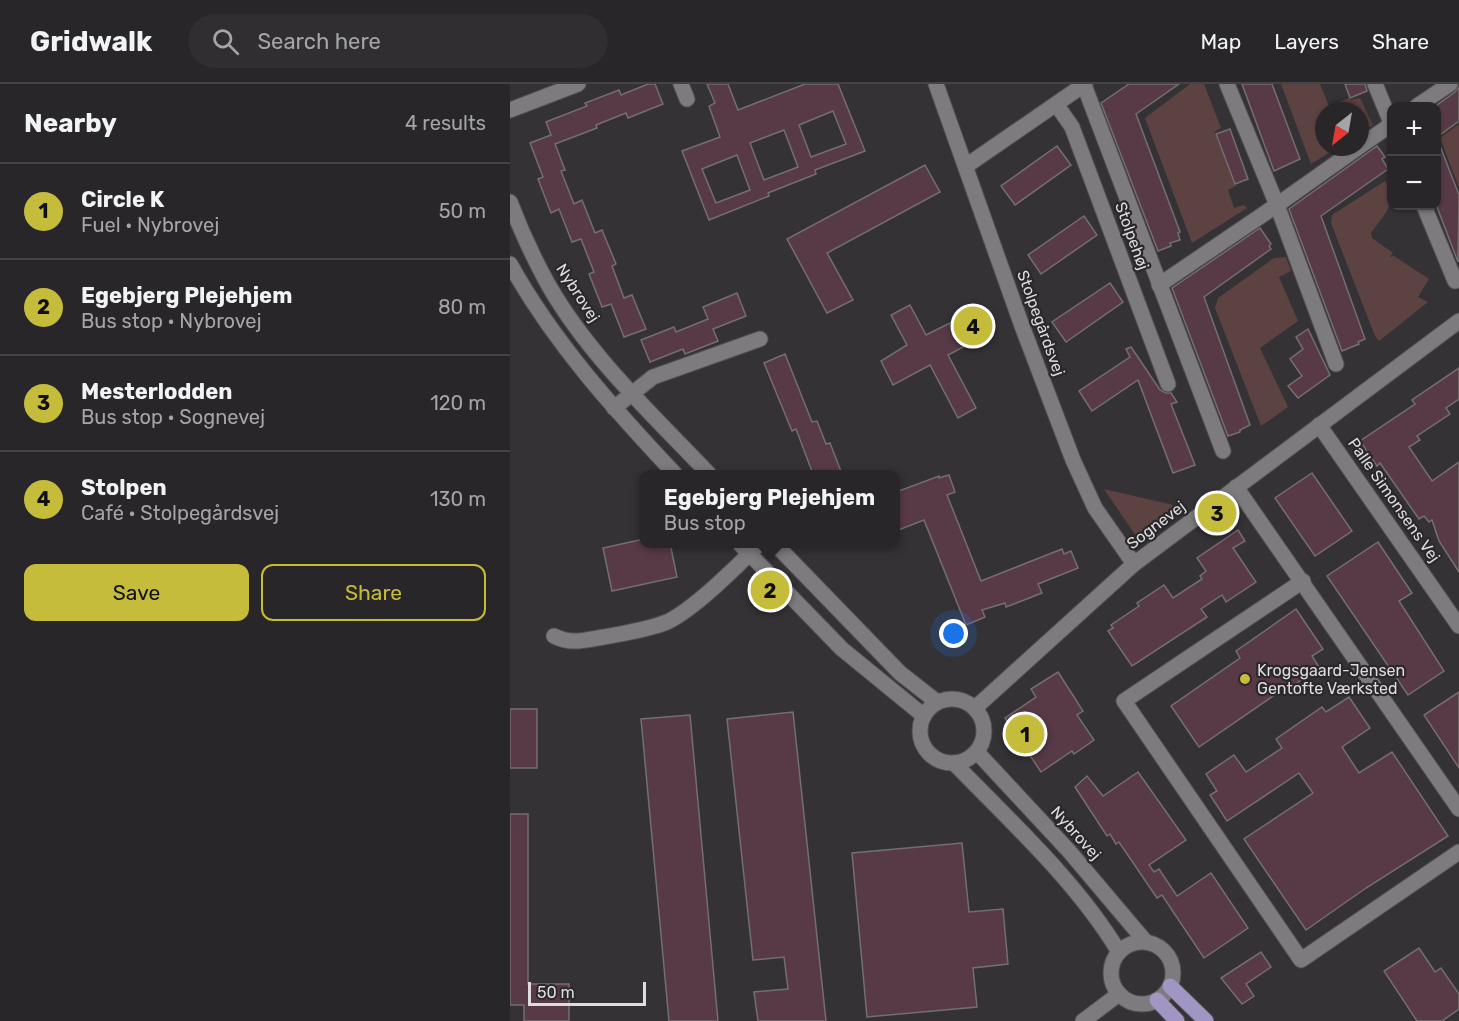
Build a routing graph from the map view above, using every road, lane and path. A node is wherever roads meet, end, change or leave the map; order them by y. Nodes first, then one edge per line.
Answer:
1 (578, 84) edge
2 (681, 84) edge
3 (936, 84) edge
4 (1084, 84) edge
5 (1227, 84) edge
6 (1375, 84) edge
7 (1450, 84) edge
8 (687, 99) dead end
9 (1423, 102) edge
10 (1056, 104) junction
11 (510, 110) edge
12 (1387, 114) edge
13 (1387, 127) edge
14 (1369, 140) edge
15 (1346, 156) edge
16 (966, 166) junction
17 (510, 202) edge
18 (1277, 205) junction
19 (1426, 210) edge
20 (514, 220) edge
21 (510, 264) edge
22 (1455, 281) dead end
23 (1158, 285) junction
24 (1459, 321) edge
25 (760, 339) dead end
26 (1336, 364) dead end
27 (1168, 384) dead end
28 (632, 393) junction
29 (614, 408) junction
30 (1319, 425) junction
31 (1223, 451) dead end
32 (671, 470) edge
33 (705, 470) edge
34 (1236, 487) junction
35 (748, 548) edge
36 (750, 548) edge
37 (780, 548) edge
38 (1134, 564) junction
39 (1303, 581) junction
40 (1459, 626) edge
41 (554, 636) dead end
42 (937, 702) junction
43 (975, 708) junction
44 (924, 716) junction
45 (977, 752) junction
46 (954, 763) junction
47 (1459, 809) edge
48 (1459, 852) edge
49 (1144, 942) junction
50 (1119, 952) junction
51 (1170, 986) junction
52 (1119, 994) junction
53 (1157, 1000) junction
54 (1083, 1021) edge
55 (1177, 1021) edge
56 (1206, 1021) edge

1 - 11 street
2 - 8 street
3 - 16 street, Stolpegårdsvej
4 - 10 street, Stolpehøj
4 - 23 street, Stolpehøj
5 - 18 street
6 - 12 street, Stolpehøj
7 - 9 street
10 - 16 street, Stolpehøj
10 - 27 street, Stolpehøj
13 - 14 street, Stolpehøj
15 - 18 street, Stolpehøj
16 - 38 street, Stolpegårdsvej
17 - 20 street, Nybrovej
18 - 23 street, Stolpehøj
18 - 26 street
19 - 22 street
20 - 28 street, Nybrovej
21 - 29 street
23 - 31 street, Stolpehøj
24 - 30 street, Sognevej
25 - 28 street
28 - 29 street
28 - 33 street, Nybrovej
29 - 32 street
30 - 34 street, Sognevej
30 - 40 street, Palle Simonsens Vej
34 - 38 street, Sognevej
34 - 39 street
35 - 41 street
36 - 44 street
37 - 42 street
38 - 43 street, Sognevej
39 - 47 street
39 - 48 street
42 - 43 street
42 - 44 street
43 - 45 street
44 - 46 street
45 - 46 street
45 - 49 street, Nybrovej
46 - 50 street
49 - 50 street
49 - 51 street
50 - 52 street
51 - 53 street
51 - 56 main road
52 - 53 street
52 - 54 street
53 - 55 main road

